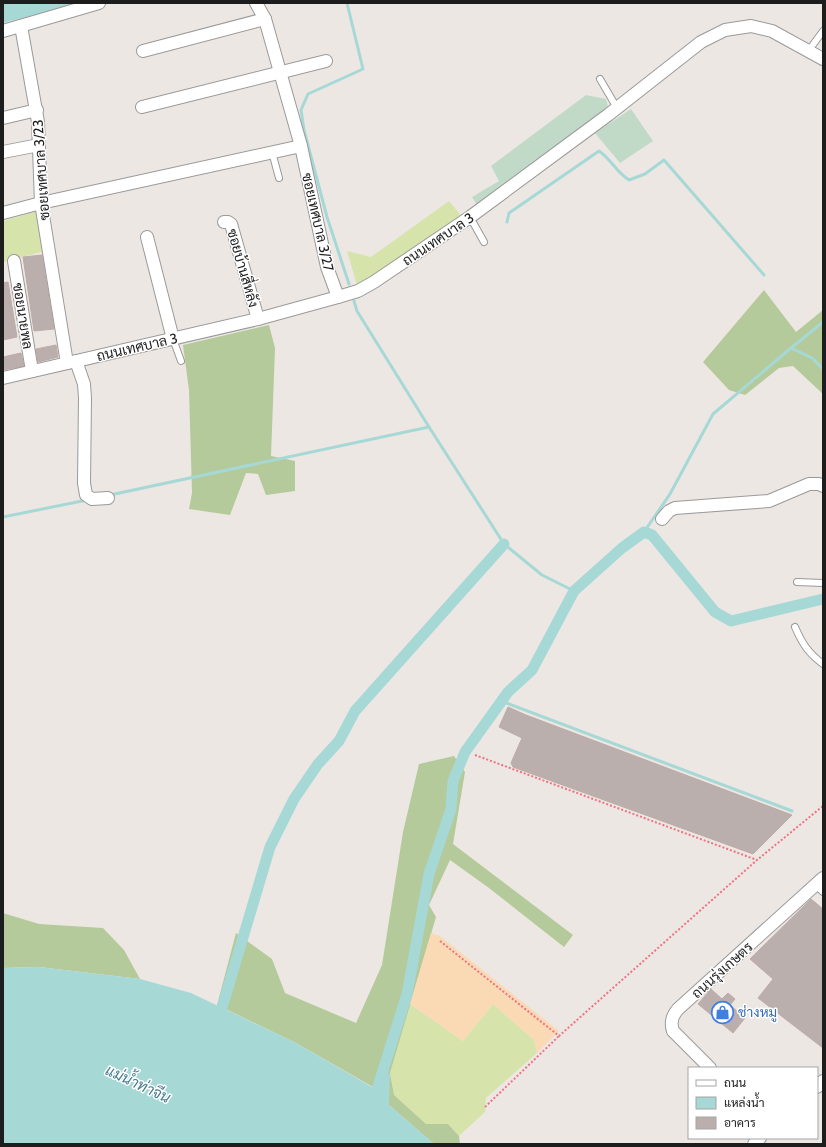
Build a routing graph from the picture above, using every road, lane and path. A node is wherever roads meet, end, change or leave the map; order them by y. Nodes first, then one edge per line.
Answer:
1 (99, 3) edge
2 (256, 3) edge
3 (265, 19) junction
4 (21, 26) junction
5 (3, 31) edge
6 (823, 31) edge
7 (809, 50) junction
8 (143, 51) dead end
9 (823, 59) edge
10 (326, 61) dead end
11 (280, 72) junction
12 (600, 79) dead end
13 (142, 107) dead end
14 (617, 108) junction
15 (37, 110) junction
16 (3, 118) edge
17 (39, 145) junction
18 (301, 146) junction
19 (3, 152) edge
20 (272, 152) junction
21 (279, 178) dead end
22 (41, 203) junction
23 (3, 213) edge
24 (470, 217) junction
25 (224, 222) dead end
26 (147, 237) dead end
27 (484, 242) dead end
28 (14, 261) dead end
29 (338, 297) junction
30 (258, 319) junction
31 (173, 339) junction
32 (181, 361) dead end
33 (72, 362) junction
34 (32, 371) junction
35 (3, 378) edge
36 (823, 486) edge
37 (108, 498) dead end
38 (662, 519) dead end
39 (798, 582) dead end
40 (823, 583) edge
41 (795, 627) dead end
42 (823, 664) edge
43 (475, 755) dead end
44 (823, 806) edge
45 (757, 860) junction
46 (821, 886) edge
47 (440, 941) dead end
48 (559, 1036) junction
49 (709, 1067) edge
50 (485, 1107) dead end

1 - 4 street
2 - 3 street, ซอยเทศบาล 3/27
3 - 8 street
3 - 11 street, ซอยเทศบาล 3/27
4 - 5 street
4 - 15 street, ซอยเทศบาล 3/23
6 - 7 lane
7 - 9 street, ถนนเทศบาล 3
7 - 14 street, ถนนเทศบาล 3
10 - 11 street
11 - 13 street
11 - 18 street, ซอยเทศบาล 3/27
12 - 14 lane
14 - 24 street, ถนนเทศบาล 3
15 - 16 street
15 - 17 street, ซอยเทศบาล 3/23
17 - 19 street
17 - 22 street, ซอยเทศบาล 3/23
18 - 20 street
18 - 29 street, ซอยเทศบาล 3/27
20 - 21 lane
20 - 22 street
22 - 23 street
22 - 33 street, ซอยเทศบาล 3/23
24 - 27 lane
24 - 29 street, ถนนเทศบาล 3
25 - 30 street, ซอยบ้านสี่หลัง
26 - 31 street
28 - 34 street, ซอยนายพล
29 - 30 street, ถนนเทศบาล 3
30 - 31 street, ถนนเทศบาล 3
31 - 32 lane
31 - 33 street, ถนนเทศบาล 3
33 - 34 street, ถนนเทศบาล 3
33 - 37 street, ซอยเทศบาล 3/23
34 - 35 street, ถนนเทศบาล 3
36 - 38 street
39 - 40 lane
41 - 42 lane
43 - 45 path
44 - 45 path
45 - 48 path
46 - 49 street, ถนนรุ่งเกษตร
47 - 48 path
48 - 50 path

